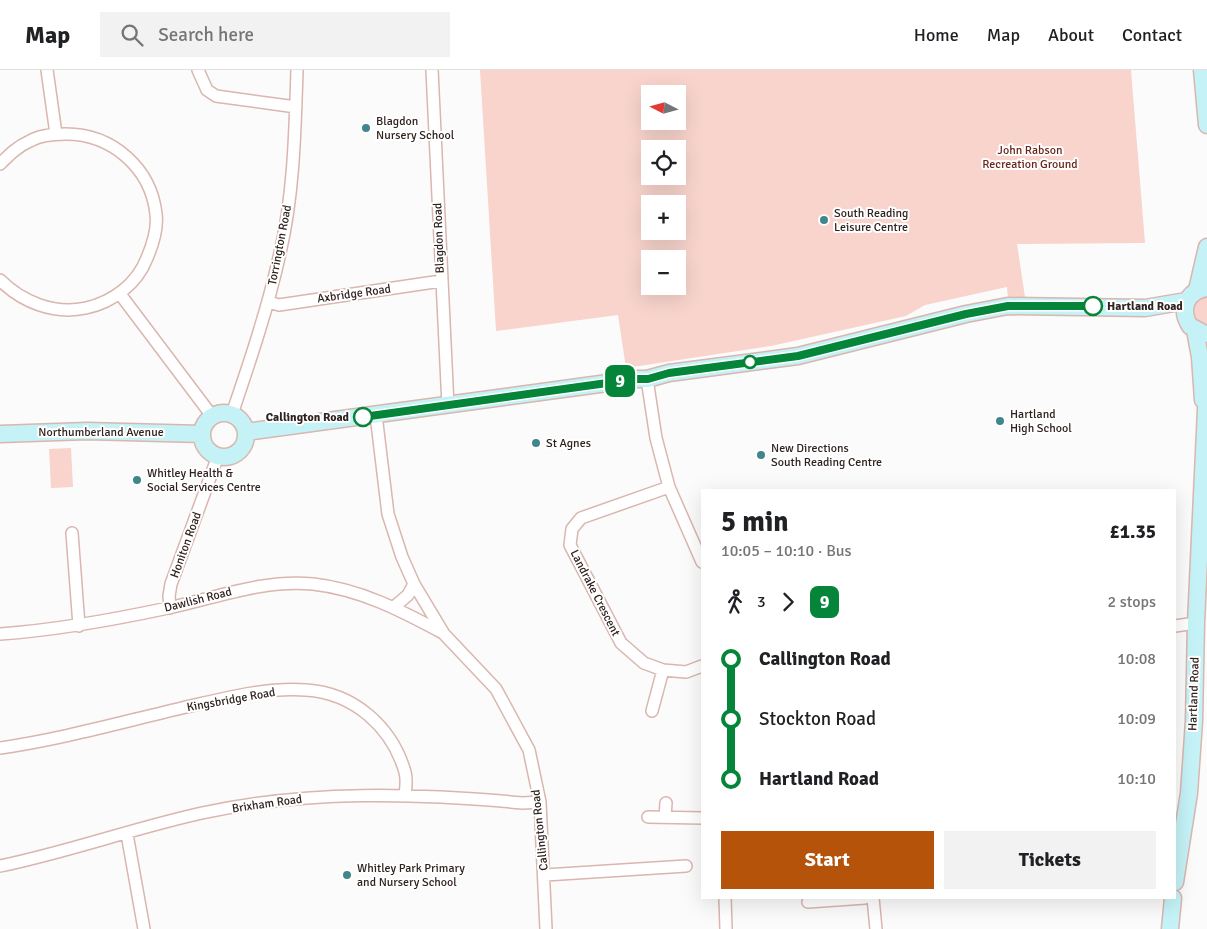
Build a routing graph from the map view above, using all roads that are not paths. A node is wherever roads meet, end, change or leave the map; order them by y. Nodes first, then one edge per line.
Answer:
1 (47, 70) edge
2 (198, 70) edge
3 (297, 70) edge
4 (432, 70) edge
5 (1202, 70) edge
6 (296, 106) junction
7 (1207, 125) edge
8 (56, 134) junction
9 (0, 164) edge
10 (1207, 247) edge
11 (0, 280) edge
12 (441, 282) junction
13 (1197, 293) edge
14 (120, 294) junction
15 (268, 302) junction
16 (1145, 308) junction
17 (1196, 328) edge
18 (648, 379) junction
19 (1207, 388) edge
20 (448, 406) junction
21 (232, 414) junction
22 (376, 415) junction
23 (1204, 415) junction
24 (212, 416) junction
25 (246, 432) junction
26 (0, 434) edge
27 (202, 434) junction
28 (218, 456) junction
29 (669, 487) junction
30 (72, 533) dead end
31 (701, 560) edge
32 (414, 584) junction
33 (394, 607) junction
34 (170, 608) junction
35 (1196, 623) junction
36 (79, 626) junction
37 (1176, 626) edge
38 (0, 634) edge
39 (444, 634) junction
40 (701, 666) edge
41 (663, 670) junction
42 (652, 711) dead end
43 (1200, 721) edge
44 (0, 748) edge
45 (406, 795) junction
46 (540, 802) junction
47 (666, 803) dead end
48 (648, 817) dead end
49 (665, 817) junction
50 (701, 818) edge
51 (127, 834) junction
52 (0, 866) edge
53 (686, 866) dead end
54 (545, 875) junction
55 (1176, 876) edge
56 (725, 899) edge
57 (851, 899) edge
58 (873, 899) edge
59 (1173, 899) edge
60 (808, 902) dead end
61 (144, 929) edge
62 (546, 929) edge
63 (726, 929) edge
64 (876, 929) edge
65 (1170, 929) edge

1 - 8 street
2 - 6 street
3 - 6 street, Torrington Road
4 - 12 street, Blagdon Road
5 - 7 street
6 - 15 street, Torrington Road
8 - 9 street
8 - 14 street
10 - 13 street
11 - 14 street
12 - 15 street, Axbridge Road
12 - 20 street, Blagdon Road
13 - 16 street
13 - 17 street, Hartland Road
14 - 24 street
15 - 21 street, Torrington Road
16 - 17 street
16 - 18 street
17 - 23 street, Hartland Road
18 - 20 street
18 - 29 street
19 - 23 street, Hartland Road
20 - 22 street
21 - 24 street
21 - 25 street
22 - 25 street
22 - 32 street, Callington Road
23 - 35 street, Hartland Road
24 - 27 street
25 - 28 street
26 - 27 street, Northumberland Avenue
27 - 28 street
28 - 34 street, Honiton Road
29 - 31 street
29 - 41 street, Landrake Crescent
30 - 36 street
32 - 33 street
32 - 39 street, Callington Road
33 - 34 street, Dawlish Road
33 - 39 street, Dawlish Road
34 - 36 street, Dawlish Road
35 - 37 street
35 - 43 street, Hartland Road
36 - 38 street, Dawlish Road
39 - 46 street, Callington Road
40 - 41 street, Landrake Crescent
41 - 42 street
43 - 55 street, Hartland Road
44 - 45 street, Kingsbridge Road
45 - 46 street, Brixham Road
45 - 51 street, Brixham Road
46 - 54 street, Callington Road
47 - 49 street
48 - 49 street
49 - 50 street
51 - 52 street, Brixham Road
51 - 61 street
53 - 54 street
54 - 62 street, Callington Road
56 - 63 street
57 - 60 street
58 - 64 street
59 - 65 street

